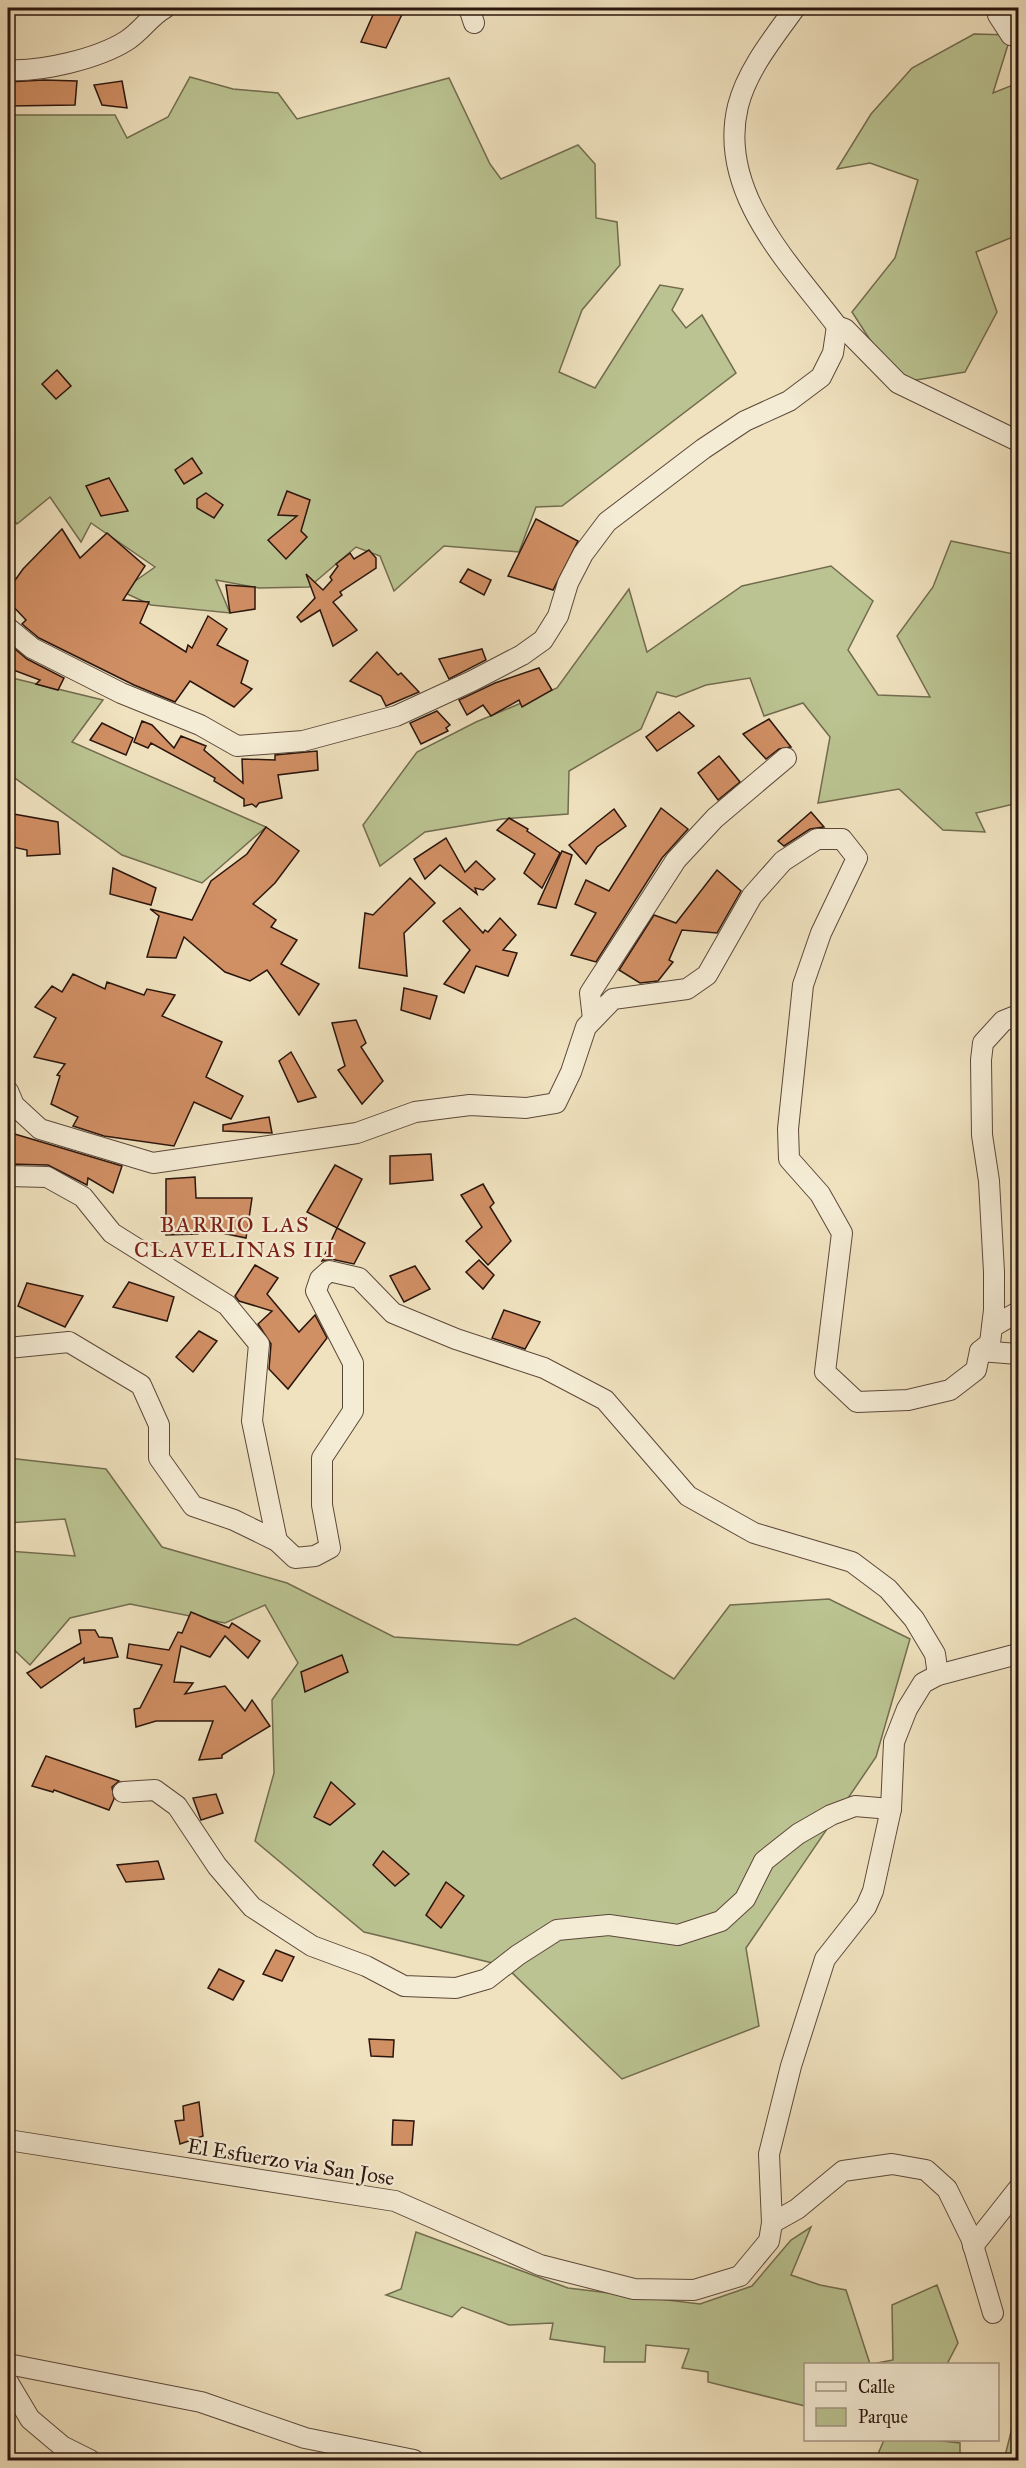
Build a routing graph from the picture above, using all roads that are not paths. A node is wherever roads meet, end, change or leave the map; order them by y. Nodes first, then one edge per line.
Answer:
1 (165, 8) edge
2 (795, 8) edge
3 (1000, 8) edge
4 (1018, 36) edge
5 (8, 70) edge
6 (837, 326) junction
7 (1018, 441) edge
8 (8, 628) edge
9 (786, 759) dead end
10 (1018, 1015) edge
11 (593, 1019) junction
12 (8, 1091) edge
13 (8, 1176) edge
14 (1018, 1312) edge
15 (992, 1327) junction
16 (8, 1348) edge
17 (980, 1351) junction
18 (1018, 1354) edge
19 (277, 1541) junction
20 (1018, 1654) edge
21 (938, 1674) junction
22 (123, 1792) dead end
23 (891, 1809) junction
24 (8, 2140) edge
25 (1018, 2189) edge
26 (772, 2223) junction
27 (973, 2246) junction
28 (993, 2313) dead end
29 (8, 2364) edge
30 (8, 2382) edge
31 (90, 2460) edge
32 (414, 2460) edge

1 - 5 street
2 - 6 street
3 - 4 street
6 - 7 street
6 - 8 street
9 - 11 street
10 - 15 street
11 - 12 street
11 - 17 street
13 - 19 street
14 - 15 street
15 - 17 street
16 - 19 street
17 - 18 street
19 - 21 street
20 - 21 street
21 - 23 street
22 - 23 street
23 - 26 street
24 - 26 street, El Esfuerzo via San Jose
25 - 27 street
26 - 27 street
27 - 28 street
29 - 32 street
30 - 31 street

